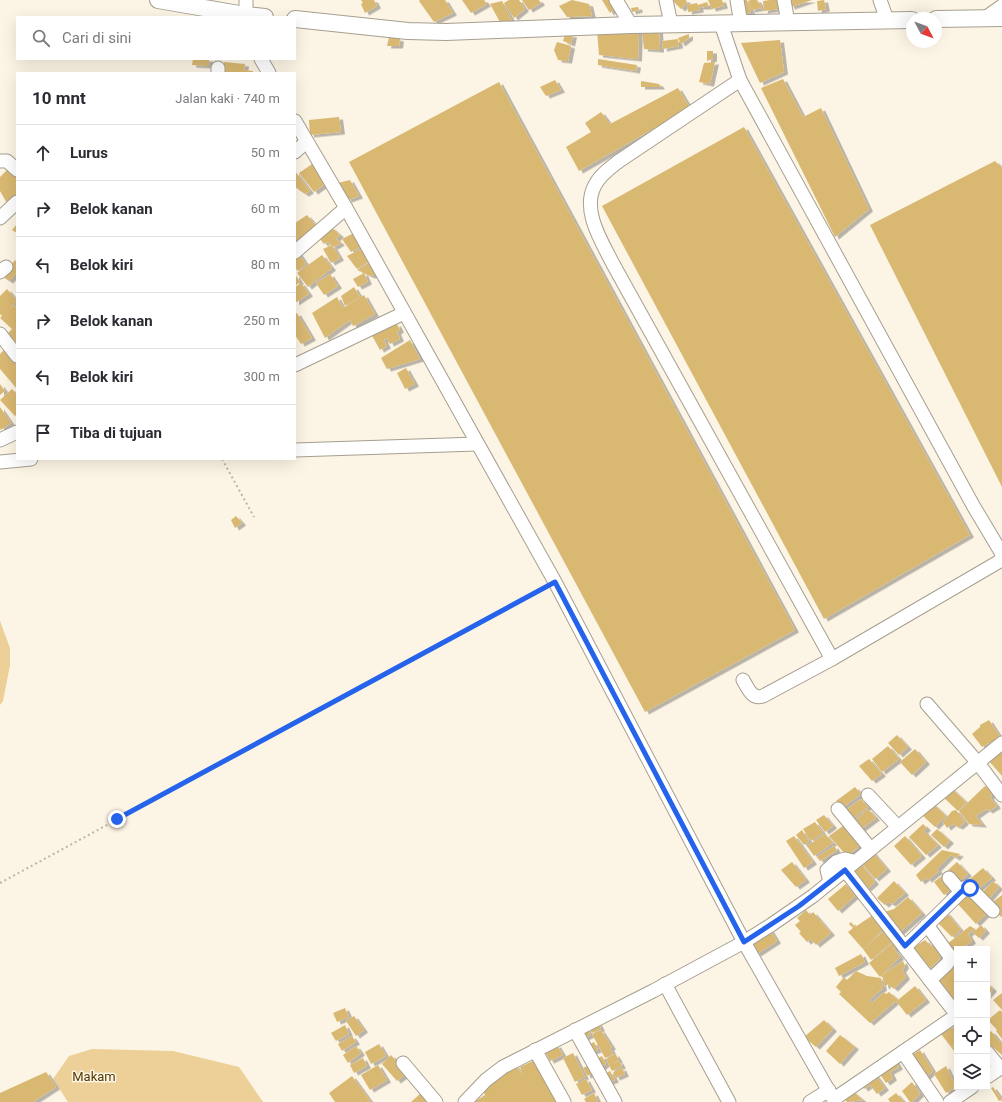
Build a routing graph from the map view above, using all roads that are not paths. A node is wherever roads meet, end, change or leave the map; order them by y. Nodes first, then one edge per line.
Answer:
1 (158, 0) edge
2 (616, 0) edge
3 (666, 0) edge
4 (737, 0) edge
5 (784, 0) edge
6 (880, 0) edge
7 (1002, 6) edge
8 (246, 11) edge
9 (262, 16) edge
10 (985, 18) junction
11 (1002, 18) edge
12 (942, 19) edge
13 (296, 20) edge
14 (887, 20) junction
15 (906, 20) edge
16 (788, 23) junction
17 (671, 24) junction
18 (721, 24) junction
19 (741, 24) junction
20 (631, 25) junction
21 (262, 60) edge
22 (268, 72) edge
23 (740, 80) junction
24 (296, 123) edge
25 (306, 142) junction
26 (296, 151) edge
27 (8, 161) edge
28 (16, 169) edge
29 (16, 203) edge
30 (346, 208) junction
31 (0, 218) edge
32 (296, 251) edge
33 (404, 313) junction
34 (0, 334) edge
35 (16, 355) edge
36 (296, 365) edge
37 (16, 432) edge
38 (0, 440) edge
39 (477, 444) junction
40 (296, 450) edge
41 (21, 460) edge
42 (0, 462) edge
43 (1002, 554) edge
44 (1002, 557) edge
45 (832, 659) junction
46 (742, 680) dead end
47 (927, 704) dead end
48 (1002, 743) edge
49 (978, 763) junction
50 (868, 795) dead end
51 (1002, 795) edge
52 (838, 809) dead end
53 (897, 826) junction
54 (870, 848) junction
55 (849, 866) junction
56 (949, 878) dead end
57 (961, 892) junction
58 (993, 911) dead end
59 (927, 925) junction
60 (744, 942) junction
61 (905, 946) junction
62 (930, 980) junction
63 (665, 984) junction
64 (575, 1030) junction
65 (535, 1050) junction
66 (903, 1052) junction
67 (989, 1054) edge
68 (402, 1063) dead end
69 (1001, 1068) edge
70 (990, 1075) edge
71 (968, 1090) edge
72 (832, 1097) edge
73 (436, 1102) edge
74 (465, 1102) edge
75 (564, 1102) edge
76 (615, 1102) edge
77 (729, 1102) edge
78 (810, 1102) edge
79 (937, 1102) edge
80 (950, 1102) edge

1 - 8 main road
2 - 20 street
3 - 17 street
4 - 19 street
5 - 16 street
6 - 14 street
7 - 10 street
8 - 9 main road
10 - 11 main road
10 - 12 main road
13 - 20 main road
14 - 15 main road
14 - 16 main road
16 - 19 main road
17 - 18 main road
17 - 20 main road
18 - 19 main road
18 - 23 street
21 - 22 street
23 - 43 street
23 - 45 street
24 - 25 street
25 - 26 street
25 - 30 street
27 - 28 street
29 - 31 street
30 - 32 street
30 - 33 street
33 - 36 street
33 - 39 street
34 - 35 street
37 - 38 street
39 - 40 street
39 - 60 street
41 - 42 street
44 - 45 street
45 - 46 street
47 - 49 street
48 - 49 street
49 - 51 street
49 - 53 street
50 - 53 street
52 - 54 street
53 - 54 street
54 - 55 street
55 - 60 street
55 - 61 street
56 - 57 street
57 - 58 street
57 - 59 street
59 - 61 street
59 - 62 street
60 - 63 street
60 - 72 street
61 - 62 street
62 - 66 street
63 - 64 street
63 - 77 street
64 - 65 street
64 - 76 street
65 - 74 street
65 - 75 street
66 - 72 street
66 - 79 street
67 - 69 street
68 - 73 street
69 - 70 street
71 - 80 street
72 - 78 street

